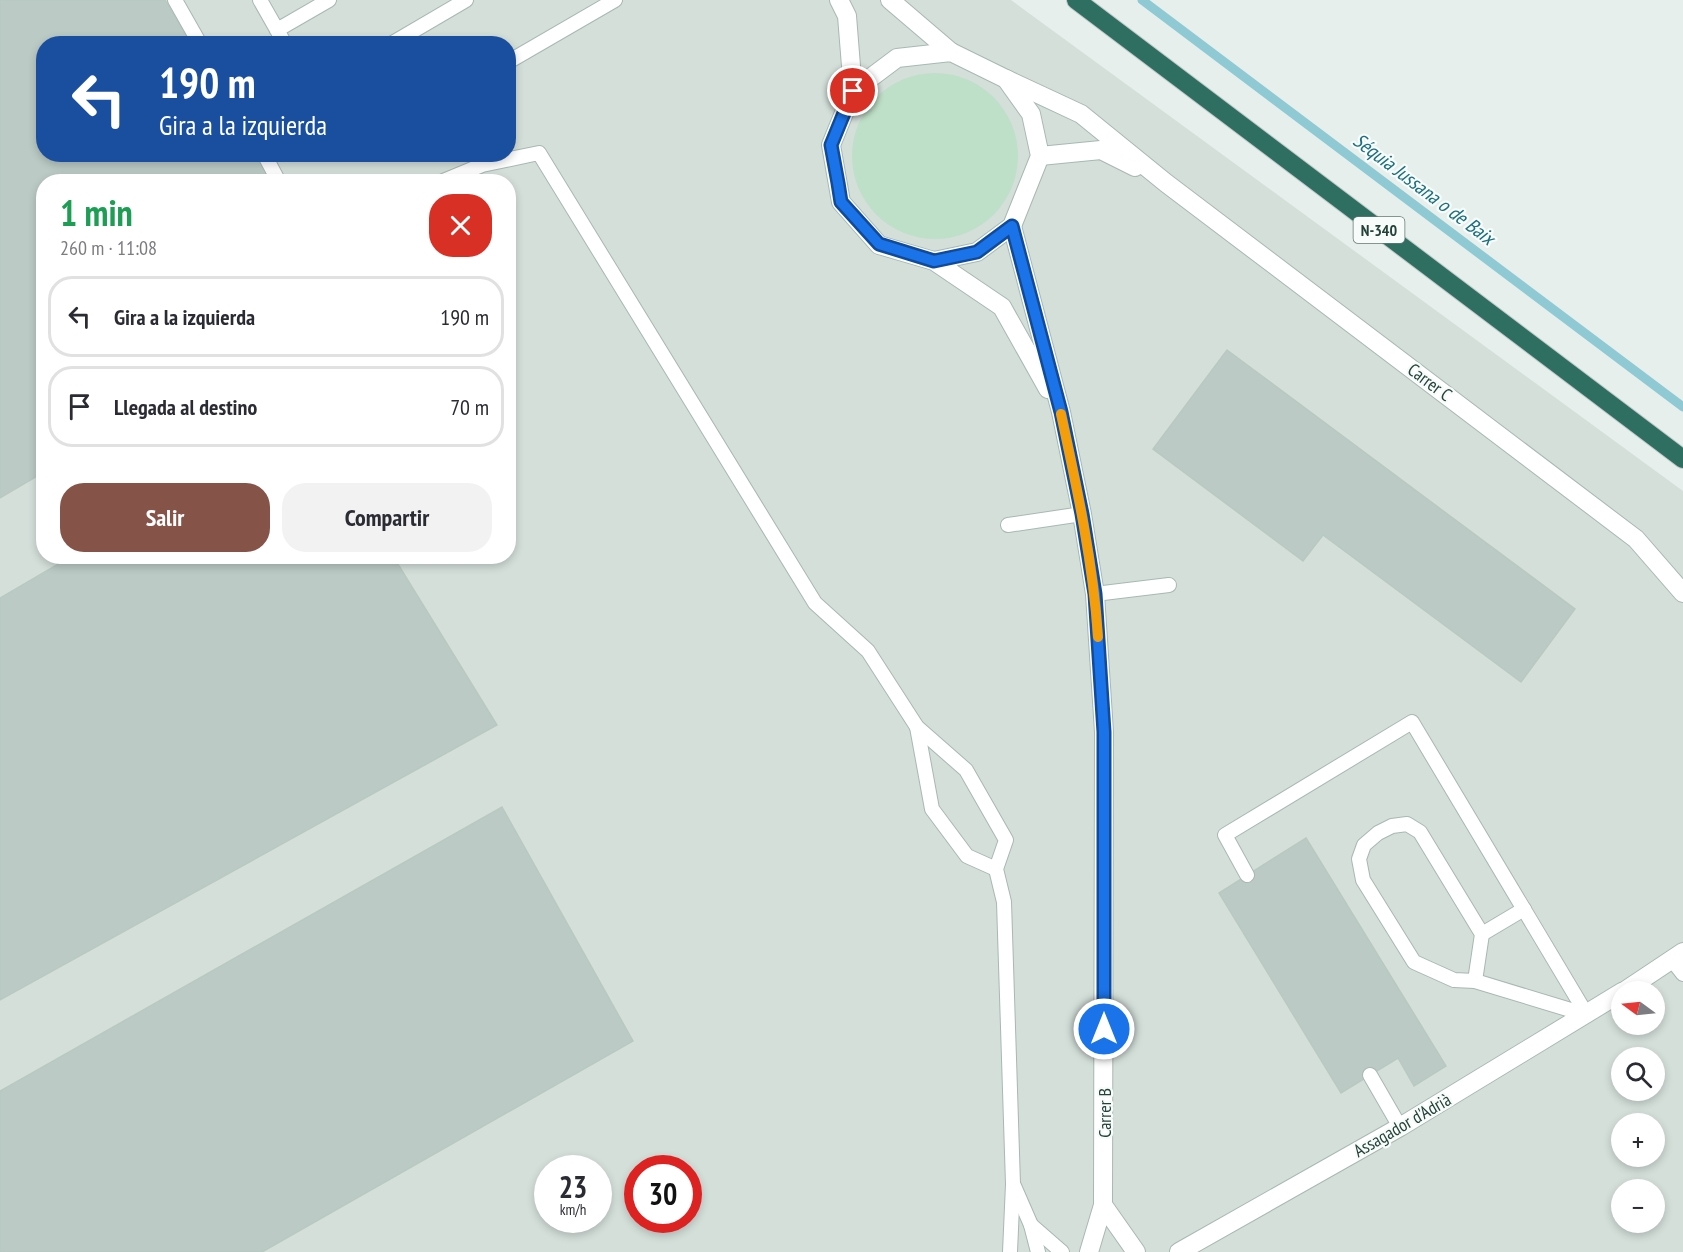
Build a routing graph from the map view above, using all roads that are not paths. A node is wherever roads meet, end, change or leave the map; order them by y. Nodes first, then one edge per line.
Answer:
1 (175, 0) edge
2 (260, 0) edge
3 (329, 0) edge
4 (466, 0) edge
5 (615, 0) edge
6 (839, 0) edge
7 (890, 0) edge
8 (1076, 0) edge
9 (277, 30) junction
10 (195, 36) edge
11 (280, 36) edge
12 (405, 36) edge
13 (951, 52) junction
14 (516, 57) edge
15 (1006, 79) junction
16 (853, 91) junction
17 (1040, 156) junction
18 (516, 158) edge
19 (496, 162) edge
20 (460, 174) edge
21 (1166, 183) junction
22 (1012, 226) junction
23 (934, 261) junction
24 (1061, 412) junction
25 (1683, 459) edge
26 (1082, 514) junction
27 (1008, 525) dead end
28 (1169, 585) dead end
29 (1683, 593) edge
30 (1095, 594) junction
31 (917, 727) junction
32 (996, 868) junction
33 (1247, 875) dead end
34 (1524, 909) junction
35 (1482, 934) junction
36 (1679, 962) edge
37 (1475, 981) junction
38 (1643, 981) edge
39 (1611, 999) edge
40 (1587, 1015) junction
41 (1370, 1075) dead end
42 (1400, 1127) junction
43 (1013, 1184) junction
44 (1103, 1205) junction
45 (1031, 1225) junction
46 (1009, 1250) edge
47 (1038, 1252) edge
48 (1062, 1252) edge
49 (1089, 1252) edge
50 (1136, 1252) edge
51 (1179, 1252) edge

1 - 10 lane
2 - 9 lane
3 - 9 lane
4 - 12 lane
5 - 14 lane
6 - 16 street
7 - 13 street
8 - 25 highway, N-340
9 - 11 lane
13 - 15 street
13 - 16 street
15 - 17 street
15 - 21 street, Carrer C
16 - 23 street
17 - 21 street, Carrer C
17 - 22 street
18 - 31 lane
19 - 20 lane
21 - 29 street, Carrer C
22 - 23 street
22 - 24 street, Carrer B
23 - 24 street, Carrer B
24 - 26 street, Carrer B
26 - 27 lane
26 - 30 street, Carrer B
28 - 30 lane
30 - 44 street, Carrer B
31 - 32 lane
31 - 32 lane
32 - 43 lane
33 - 34 lane
34 - 35 lane
34 - 40 lane
35 - 37 lane
35 - 37 lane
36 - 38 street, Assagador d'Adrià
37 - 40 lane
39 - 40 street, Assagador d'Adrià
40 - 42 street, Assagador d'Adrià
41 - 42 lane
42 - 51 street, Assagador d'Adrià
43 - 45 lane
43 - 46 lane
44 - 49 street
44 - 50 street
45 - 47 lane
45 - 48 lane

